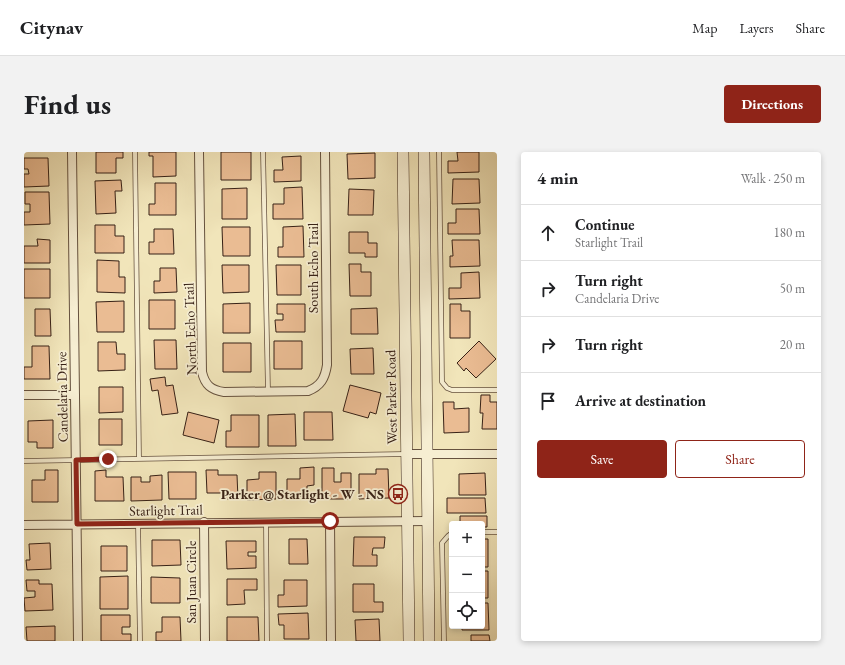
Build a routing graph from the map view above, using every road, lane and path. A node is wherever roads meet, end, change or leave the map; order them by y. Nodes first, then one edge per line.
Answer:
1 (72, 152) edge
2 (134, 152) edge
3 (199, 152) edge
4 (263, 152) edge
5 (325, 152) edge
6 (403, 152) edge
7 (424, 152) edge
8 (439, 152) edge
9 (322, 382) joint
10 (497, 390) edge
11 (268, 392) junction
12 (24, 395) edge
13 (75, 395) junction
14 (407, 454) junction
15 (497, 454) edge
16 (426, 455) junction
17 (139, 459) junction
18 (76, 460) junction
19 (24, 461) edge
20 (330, 521) junction
21 (407, 521) junction
22 (427, 521) junction
23 (204, 522) junction
24 (266, 522) junction
25 (138, 523) junction
26 (77, 524) junction
27 (24, 525) edge
28 (485, 532) edge
29 (497, 532) edge
30 (449, 535) edge
31 (78, 641) edge
32 (140, 641) edge
33 (205, 641) edge
34 (267, 641) edge
35 (331, 641) edge
36 (409, 641) edge
37 (429, 641) edge
38 (444, 641) edge

1 - 13 street, Candelaria Drive
2 - 17 lane
3 - 11 street, North Echo Trail
4 - 11 lane
5 - 9 street, South Echo Trail
6 - 14 main road, West Parker Road
7 - 16 main road
8 - 10 lane
9 - 11 street, North Echo Trail
12 - 13 street
13 - 18 street, Candelaria Drive
14 - 16 street
14 - 17 lane
14 - 21 main road, West Parker Road
15 - 16 street
16 - 22 main road
17 - 18 lane
18 - 19 lane
18 - 26 street, Candelaria Drive
20 - 21 street, Starlight Trail
20 - 24 street, Starlight Trail
20 - 35 street
21 - 22 street, Starlight Trail
21 - 36 main road, West Parker Road
22 - 37 main road
23 - 24 street, Starlight Trail
23 - 25 street, Starlight Trail
23 - 33 street, San Juan Circle
24 - 34 lane
25 - 26 street, Starlight Trail
25 - 32 lane
26 - 27 street, Starlight Trail
26 - 31 street, Candelaria Drive
28 - 29 lane
30 - 38 lane

